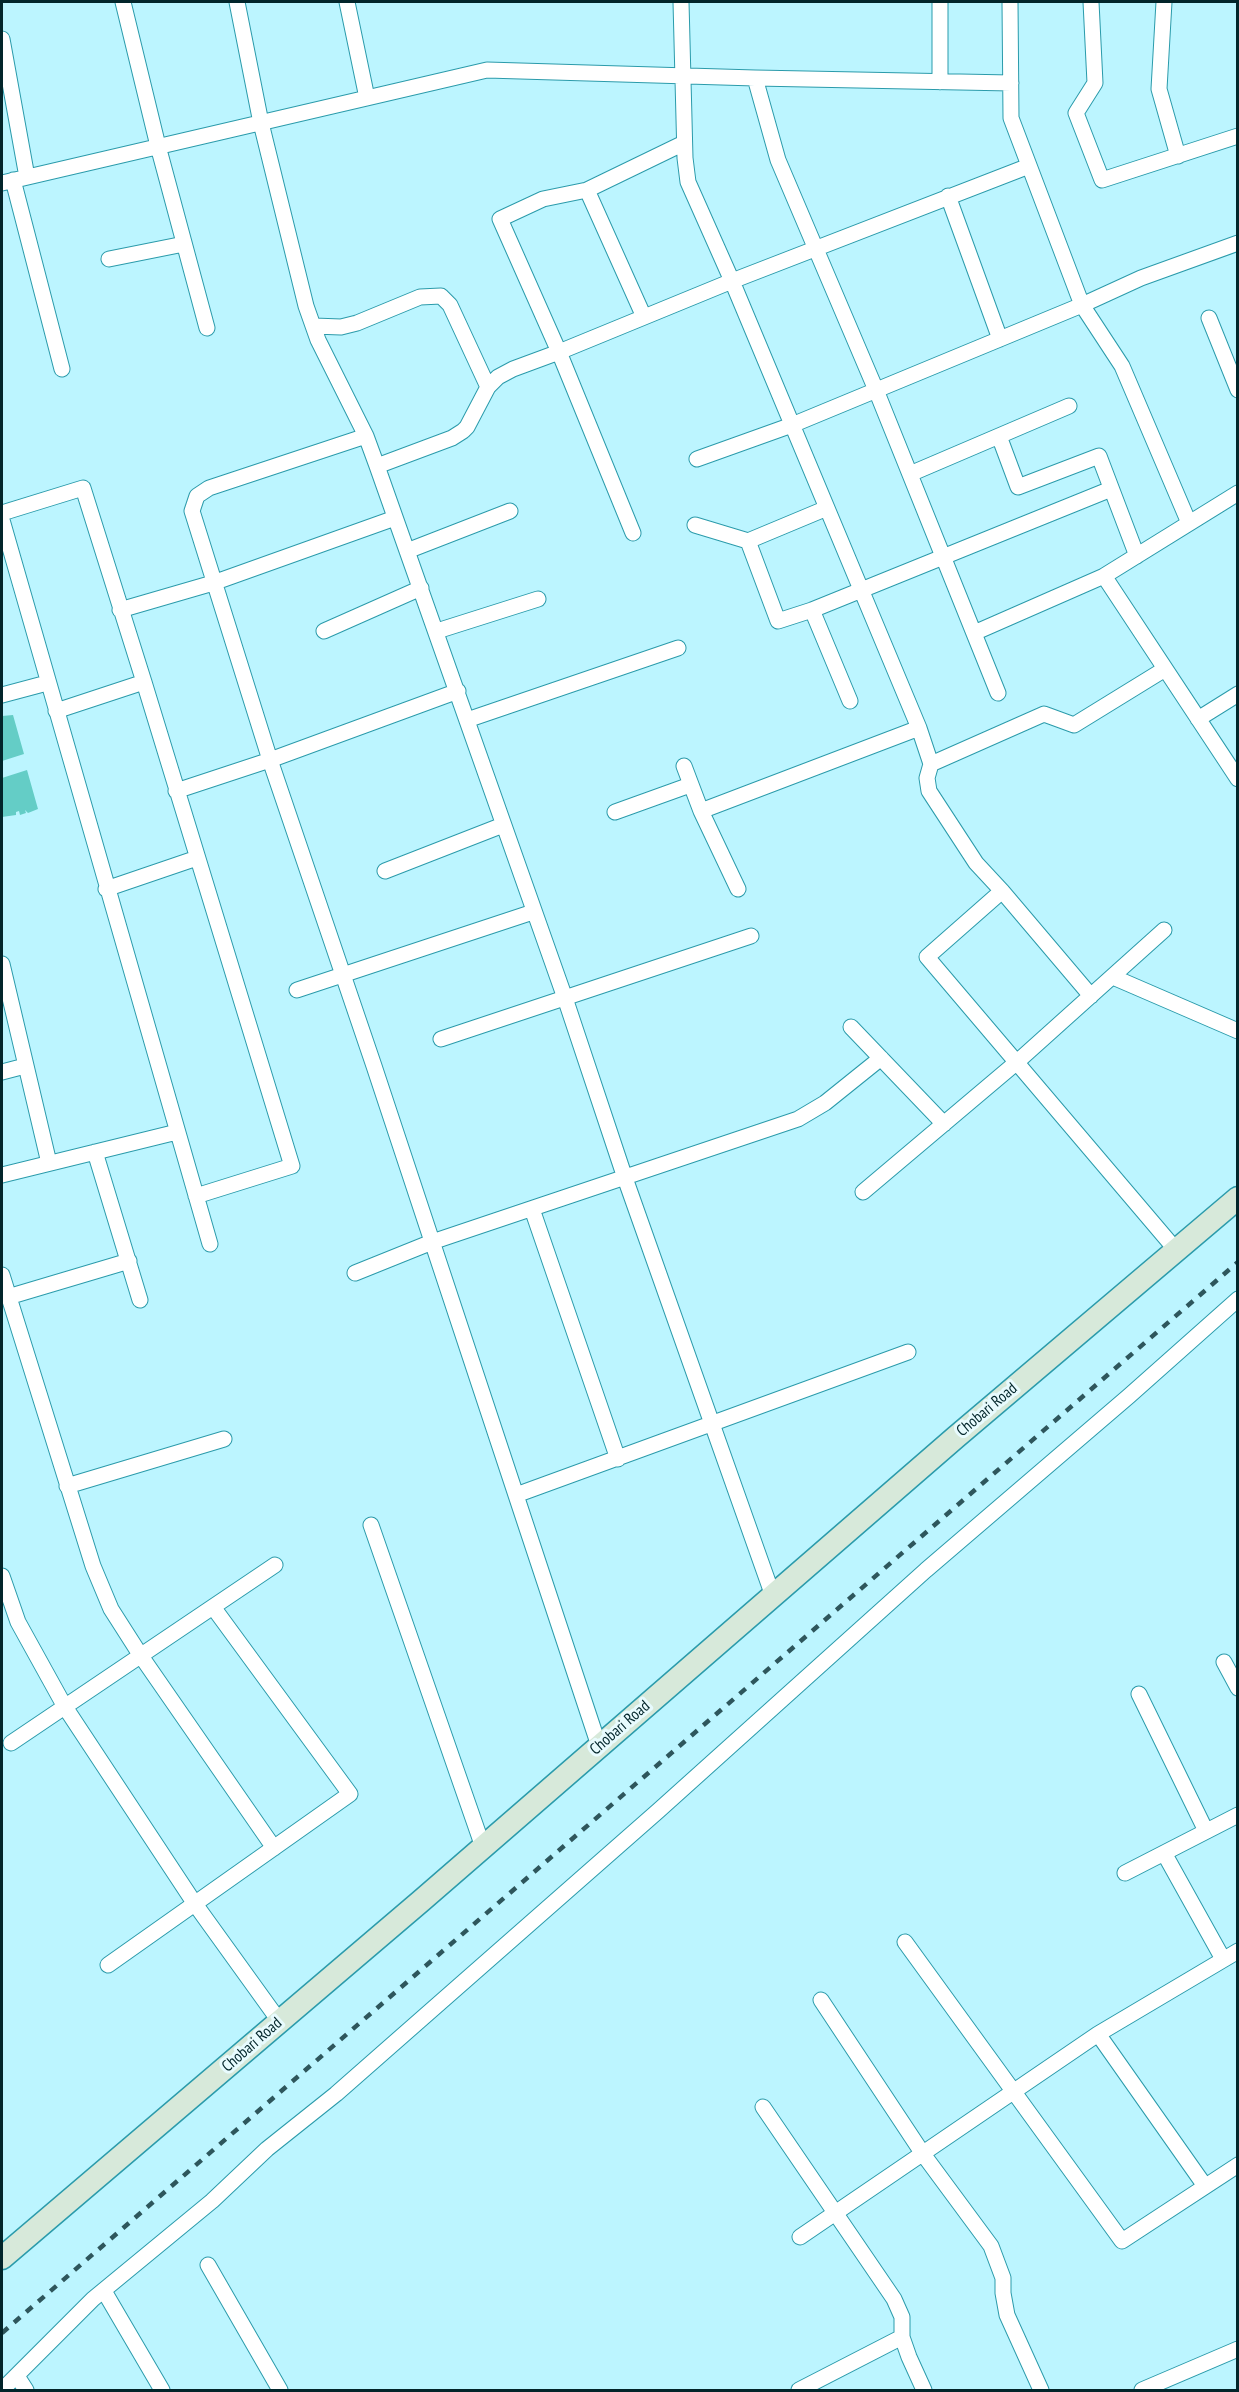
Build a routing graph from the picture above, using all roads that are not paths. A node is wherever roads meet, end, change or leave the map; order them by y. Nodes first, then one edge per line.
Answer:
1 (123, 2) edge
2 (237, 2) edge
3 (347, 2) edge
4 (681, 2) edge
5 (940, 2) edge
6 (1010, 2) edge
7 (1091, 2) edge
8 (1164, 2) edge
9 (2, 39) edge
10 (684, 76) junction
11 (755, 78) junction
12 (940, 82) junction
13 (1011, 83) junction
14 (367, 98) junction
15 (261, 123) junction
16 (1238, 136) edge
17 (684, 143) junction
18 (158, 146) junction
19 (1178, 156) junction
20 (1029, 166) junction
21 (14, 180) edge
22 (587, 190) junction
23 (948, 196) junction
24 (1238, 243) edge
25 (184, 244) junction
26 (816, 249) junction
27 (109, 259) dead end
28 (732, 281) junction
29 (1082, 305) junction
30 (644, 317) junction
31 (1209, 318) dead end
32 (207, 328) dead end
33 (316, 333) junction
34 (1000, 339) junction
35 (559, 352) junction
36 (1231, 353) edge
37 (62, 369) dead end
38 (876, 390) junction
39 (1238, 390) edge
40 (486, 391) junction
41 (1069, 406) dead end
42 (792, 425) junction
43 (366, 436) junction
44 (999, 436) junction
45 (697, 459) dead end
46 (377, 465) junction
47 (910, 474) junction
48 (1111, 489) junction
49 (1238, 493) edge
50 (827, 508) junction
51 (510, 512) dead end
52 (2, 513) edge
53 (395, 518) junction
54 (2, 520) edge
55 (1189, 523) junction
56 (695, 525) dead end
57 (633, 533) dead end
58 (748, 541) junction
59 (407, 551) junction
60 (1137, 556) junction
61 (944, 558) junction
62 (1104, 576) junction
63 (213, 583) junction
64 (421, 588) junction
65 (861, 591) junction
66 (538, 599) dead end
67 (120, 610) junction
68 (812, 610) junction
69 (324, 631) dead end
70 (437, 631) junction
71 (974, 633) junction
72 (678, 648) dead end
73 (1165, 669) junction
74 (144, 682) junction
75 (47, 683) junction
76 (458, 691) junction
77 (998, 693) dead end
78 (2, 694) edge
79 (1238, 694) edge
80 (850, 701) dead end
81 (56, 711) junction
82 (1198, 719) junction
83 (467, 720) junction
84 (919, 728) junction
85 (270, 760) junction
86 (931, 764) junction
87 (684, 766) dead end
88 (1238, 779) edge
89 (690, 785) junction
90 (176, 791) junction
91 (615, 812) dead end
92 (701, 812) junction
93 (503, 825) junction
94 (197, 858) junction
95 (385, 871) dead end
96 (106, 889) junction
97 (738, 889) dead end
98 (1002, 891) junction
99 (533, 912) junction
100 (1164, 930) dead end
101 (751, 936) dead end
102 (2, 964) edge
103 (344, 976) junction
104 (1113, 977) junction
105 (297, 990) dead end
106 (1091, 996) junction
107 (565, 998) junction
108 (850, 1027) dead end
109 (1238, 1031) edge
110 (441, 1039) dead end
111 (881, 1058) junction
112 (1017, 1062) junction
113 (25, 1066) junction
114 (2, 1072) edge
115 (944, 1124) junction
116 (177, 1132) junction
117 (95, 1152) junction
118 (49, 1163) junction
119 (2, 1175) edge
120 (625, 1178) junction
121 (863, 1192) dead end
122 (195, 1197) junction
123 (1238, 1198) edge
124 (532, 1209) junction
125 (432, 1242) junction
126 (210, 1244) dead end
127 (1176, 1250) junction
128 (129, 1261) junction
129 (355, 1273) dead end
130 (2, 1275) edge
131 (8, 1298) junction
132 (1238, 1299) edge
133 (140, 1300) dead end
134 (9, 1324) edge
135 (908, 1352) dead end
136 (712, 1425) junction
137 (225, 1439) dead end
138 (618, 1459) junction
139 (68, 1486) junction
140 (516, 1495) junction
141 (371, 1525) dead end
142 (276, 1565) dead end
143 (2, 1576) edge
144 (773, 1596) junction
145 (213, 1607) junction
146 (141, 1656) junction
147 (1224, 1662) dead end
148 (1238, 1688) edge
149 (1139, 1694) dead end
150 (65, 1707) junction
151 (11, 1743) dead end
152 (599, 1746) junction
153 (1238, 1815) edge
154 (1206, 1831) junction
155 (483, 1847) junction
156 (274, 1848) junction
157 (1164, 1853) junction
158 (1125, 1873) dead end
159 (195, 1904) junction
160 (904, 1942) dead end
161 (1238, 1951) edge
162 (1223, 1959) junction
163 (108, 1965) dead end
164 (821, 2000) dead end
165 (280, 2022) junction
166 (1098, 2034) junction
167 (1013, 2093) junction
168 (763, 2107) dead end
169 (922, 2154) junction
170 (1238, 2165) edge
171 (1204, 2186) junction
172 (836, 2213) junction
173 (800, 2237) dead end
174 (2, 2258) edge
175 (208, 2265) dead end
176 (104, 2291) junction
177 (902, 2337) junction
178 (1236, 2355) edge
179 (17, 2376) junction
180 (2, 2391) edge
181 (26, 2391) edge
182 (162, 2391) edge
183 (280, 2391) edge
184 (799, 2391) edge
185 (924, 2391) edge
186 (1041, 2391) edge
187 (1142, 2391) edge

1 - 18 street
2 - 15 street
3 - 14 street
4 - 10 street
5 - 12 street
6 - 13 street
7 - 19 street
8 - 19 street
9 - 21 street
10 - 11 street
10 - 14 street
10 - 17 street
11 - 12 street
11 - 26 street
12 - 13 street
13 - 20 street
14 - 15 street
15 - 18 street
15 - 33 street
16 - 19 street
17 - 22 street
17 - 28 street
18 - 21 street
18 - 25 street
20 - 23 street
20 - 29 street
21 - 37 street
22 - 30 street
22 - 35 street
23 - 26 street
23 - 34 street
24 - 29 street
25 - 27 street
25 - 32 street
26 - 28 street
26 - 38 street
28 - 30 street
28 - 42 street
29 - 34 street
29 - 55 street
30 - 35 street
31 - 36 street
33 - 40 street
33 - 43 street
34 - 38 street
35 - 40 street
35 - 57 street
36 - 39 street
38 - 42 street
38 - 47 street
40 - 46 street
41 - 44 street
42 - 45 street
42 - 50 street
43 - 46 street
43 - 63 street
44 - 47 street
44 - 48 street
46 - 53 street
47 - 61 street
48 - 60 street
48 - 61 street
49 - 55 street
50 - 58 street
50 - 65 street
51 - 59 street
52 - 67 street
53 - 59 street
53 - 63 street
54 - 75 street
55 - 60 street
56 - 58 street
58 - 68 street
59 - 64 street
60 - 62 street
61 - 65 street
61 - 71 street
62 - 71 street
62 - 73 street
63 - 67 street
63 - 85 street
64 - 69 street
64 - 70 street
65 - 68 street
65 - 84 street
66 - 70 street
67 - 74 street
68 - 80 street
70 - 76 street
71 - 77 street
72 - 83 street
73 - 82 street
73 - 86 street
74 - 81 street
74 - 90 street
75 - 78 street
75 - 81 street
76 - 83 street
76 - 85 street
79 - 82 street
81 - 96 street
82 - 88 street
83 - 93 street
84 - 86 street
84 - 92 street
85 - 90 street
85 - 103 street
86 - 98 street
87 - 89 street
89 - 91 street
89 - 92 street
90 - 94 street
92 - 97 street
93 - 95 street
93 - 99 street
94 - 96 street
94 - 122 street
96 - 116 street
98 - 106 street
98 - 112 street
99 - 103 street
99 - 107 street
100 - 104 street
101 - 107 street
102 - 113 street
103 - 105 street
103 - 125 street
104 - 106 street
104 - 109 street
106 - 112 street
107 - 110 street
107 - 120 street
108 - 111 street
111 - 115 street
111 - 120 street
112 - 115 street
112 - 127 street
113 - 114 street
113 - 118 street
115 - 121 street
116 - 117 street
116 - 122 street
117 - 118 street
117 - 128 street
118 - 119 street
120 - 124 street
120 - 136 street
122 - 126 street
123 - 127 street, Chobari Road
124 - 125 street
124 - 138 street
125 - 129 street
125 - 140 street
127 - 144 street, Chobari Road
128 - 131 street
128 - 133 street
130 - 131 street
131 - 134 street
132 - 176 street
134 - 139 street
135 - 136 street
136 - 138 street
136 - 144 street
137 - 139 street
138 - 140 street
139 - 146 street
140 - 152 street
141 - 155 street
142 - 145 street
143 - 150 street
144 - 152 street, Chobari Road
145 - 146 street
145 - 156 street
146 - 150 street
146 - 156 street
147 - 148 street
149 - 154 street
150 - 151 street
150 - 159 street
152 - 155 street, Chobari Road
153 - 154 street
154 - 157 street
155 - 165 street, Chobari Road
156 - 159 street
157 - 158 street
157 - 162 street
159 - 163 street
159 - 165 street
160 - 167 street
161 - 162 street
162 - 166 street
164 - 169 street
165 - 174 street, Chobari Road
166 - 167 street
166 - 171 street
167 - 169 street
167 - 171 street
168 - 172 street
169 - 172 street
169 - 186 street
170 - 171 street
172 - 173 street
172 - 177 street
175 - 183 street
176 - 179 street
176 - 182 street
177 - 184 street
177 - 185 street
178 - 187 street
179 - 180 street
179 - 181 street

